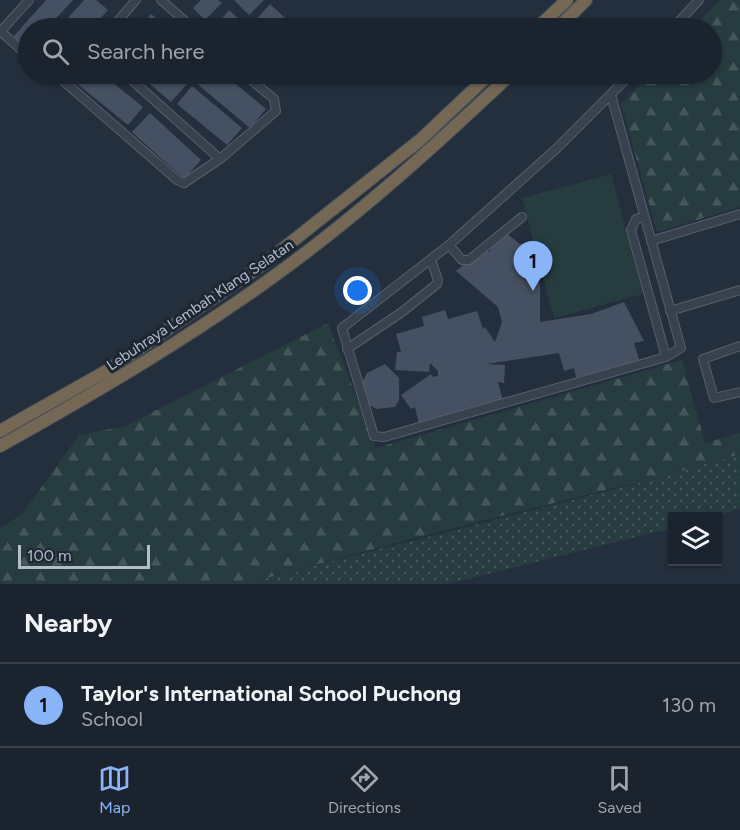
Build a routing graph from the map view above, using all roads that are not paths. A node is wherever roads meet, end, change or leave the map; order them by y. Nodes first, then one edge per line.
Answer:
1 (29, 0) edge
2 (136, 0) edge
3 (161, 0) edge
4 (567, 0) edge
5 (586, 0) edge
6 (699, 0) edge
7 (121, 18) edge
8 (182, 18) edge
9 (548, 18) edge
10 (568, 18) edge
11 (682, 18) edge
12 (0, 31) edge
13 (18, 47) edge
14 (67, 84) edge
15 (136, 84) edge
16 (256, 84) edge
17 (479, 84) edge
18 (500, 84) edge
19 (621, 84) edge
20 (611, 94) junction
21 (220, 159) junction
22 (740, 214) edge
23 (522, 217) dead end
24 (644, 217) junction
25 (651, 241) junction
26 (449, 245) junction
27 (431, 260) junction
28 (740, 290) edge
29 (670, 311) junction
30 (347, 349) junction
31 (739, 349) edge
32 (666, 357) junction
33 (740, 392) edge
34 (0, 431) edge
35 (0, 446) edge

1 - 12 street
2 - 7 street
3 - 8 street
4 - 9 highway
5 - 10 highway
6 - 11 street
12 - 13 street
14 - 21 street
15 - 21 street
16 - 21 street
17 - 34 highway, Lebuhraya Lembah Klang Selatan
18 - 35 highway, Lebuhraya Lembah Klang Selatan
19 - 20 street
20 - 24 street
20 - 26 street
22 - 25 street
23 - 26 street
24 - 25 street
24 - 32 street
25 - 29 street
26 - 27 street
27 - 30 street
27 - 30 street
28 - 29 street
29 - 32 street
30 - 32 street
31 - 33 street

